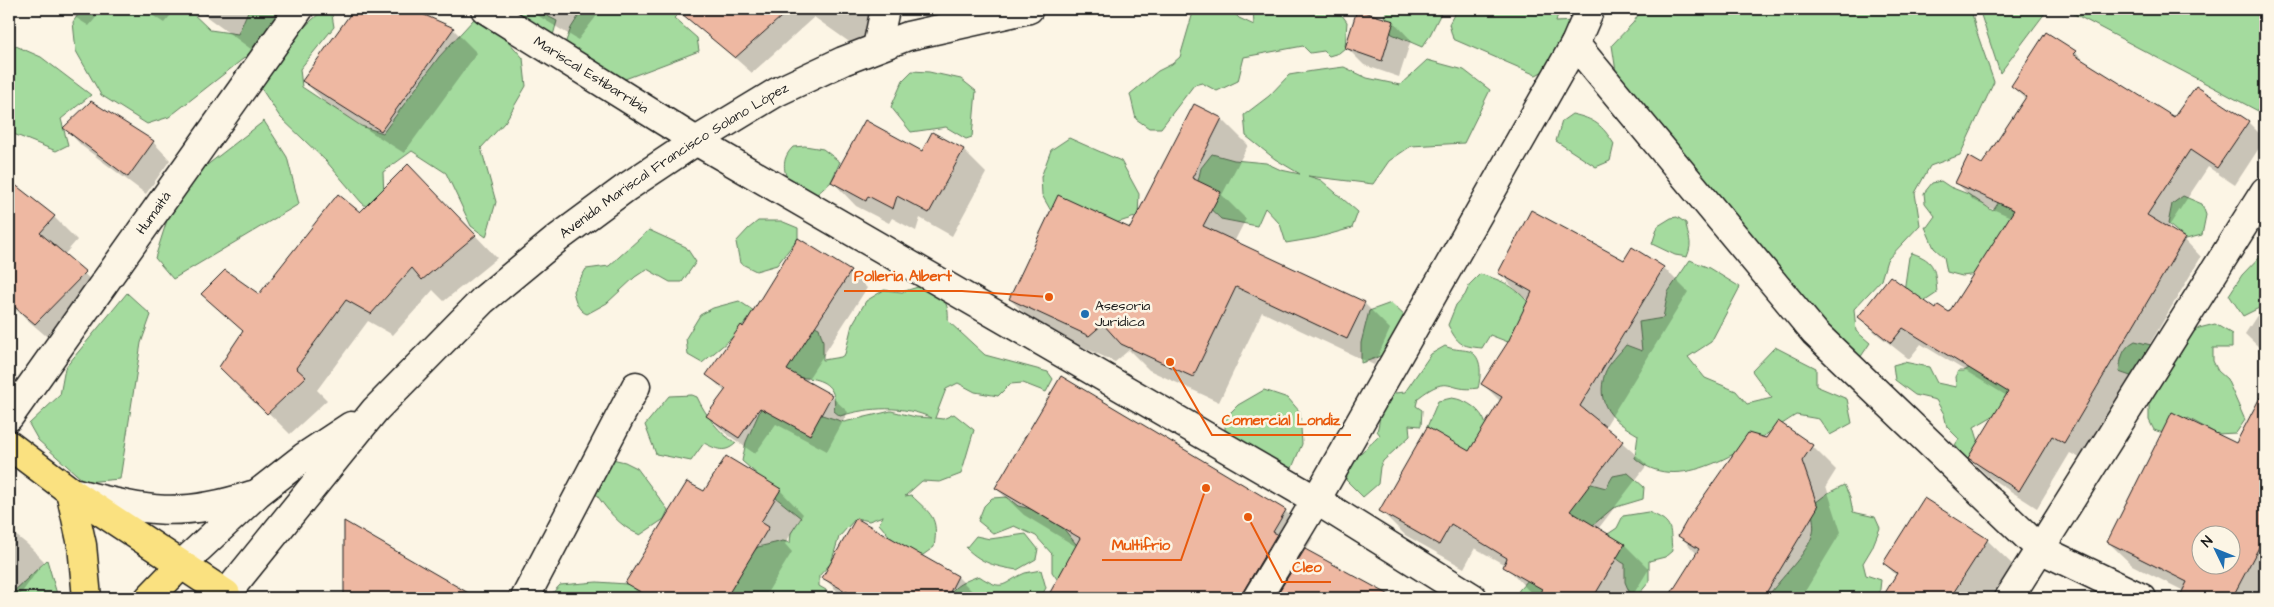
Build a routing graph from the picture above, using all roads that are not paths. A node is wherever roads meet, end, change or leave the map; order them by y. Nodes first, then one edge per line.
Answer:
1 (299, 9) edge
2 (486, 9) edge
3 (885, 9) edge
4 (1029, 9) edge
5 (1590, 9) edge
6 (1575, 44) junction
7 (877, 47) junction
8 (696, 141) junction
9 (2265, 191) edge
10 (636, 386) dead end
11 (375, 410) junction
12 (9, 417) edge
13 (9, 445) edge
14 (70, 490) junction
15 (258, 493) junction
16 (1316, 500) junction
17 (2040, 549) junction
18 (181, 565) junction
19 (227, 597) edge
20 (87, 598) edge
21 (149, 598) edge
22 (525, 598) edge
23 (1257, 598) edge
24 (1473, 598) edge
25 (2009, 598) edge
26 (2142, 598) edge

1 - 12 street, Humaitá
2 - 8 street, Mariscal Estibarribia
3 - 7 street
4 - 7 street, Avenida Mariscal Francisco Solano López
5 - 6 street
6 - 16 street
6 - 17 street
7 - 8 street, Avenida Mariscal Francisco Solano López
8 - 11 street, Avenida Mariscal Francisco Solano López
8 - 16 street, Mariscal Estibarribia
9 - 17 street
10 - 22 street
11 - 15 street, Avenida Mariscal Francisco Solano López
11 - 19 street, Avenida Mariscal Francisco Solano López
13 - 14 main road
14 - 15 street
14 - 18 main road
14 - 20 main road
15 - 18 street, Avenida Mariscal Francisco Solano López
16 - 23 street
16 - 24 street, Mariscal Estibarribia
17 - 25 street
17 - 26 street
18 - 19 main road
18 - 21 main road, Avenida Mariscal Francisco Solano López

